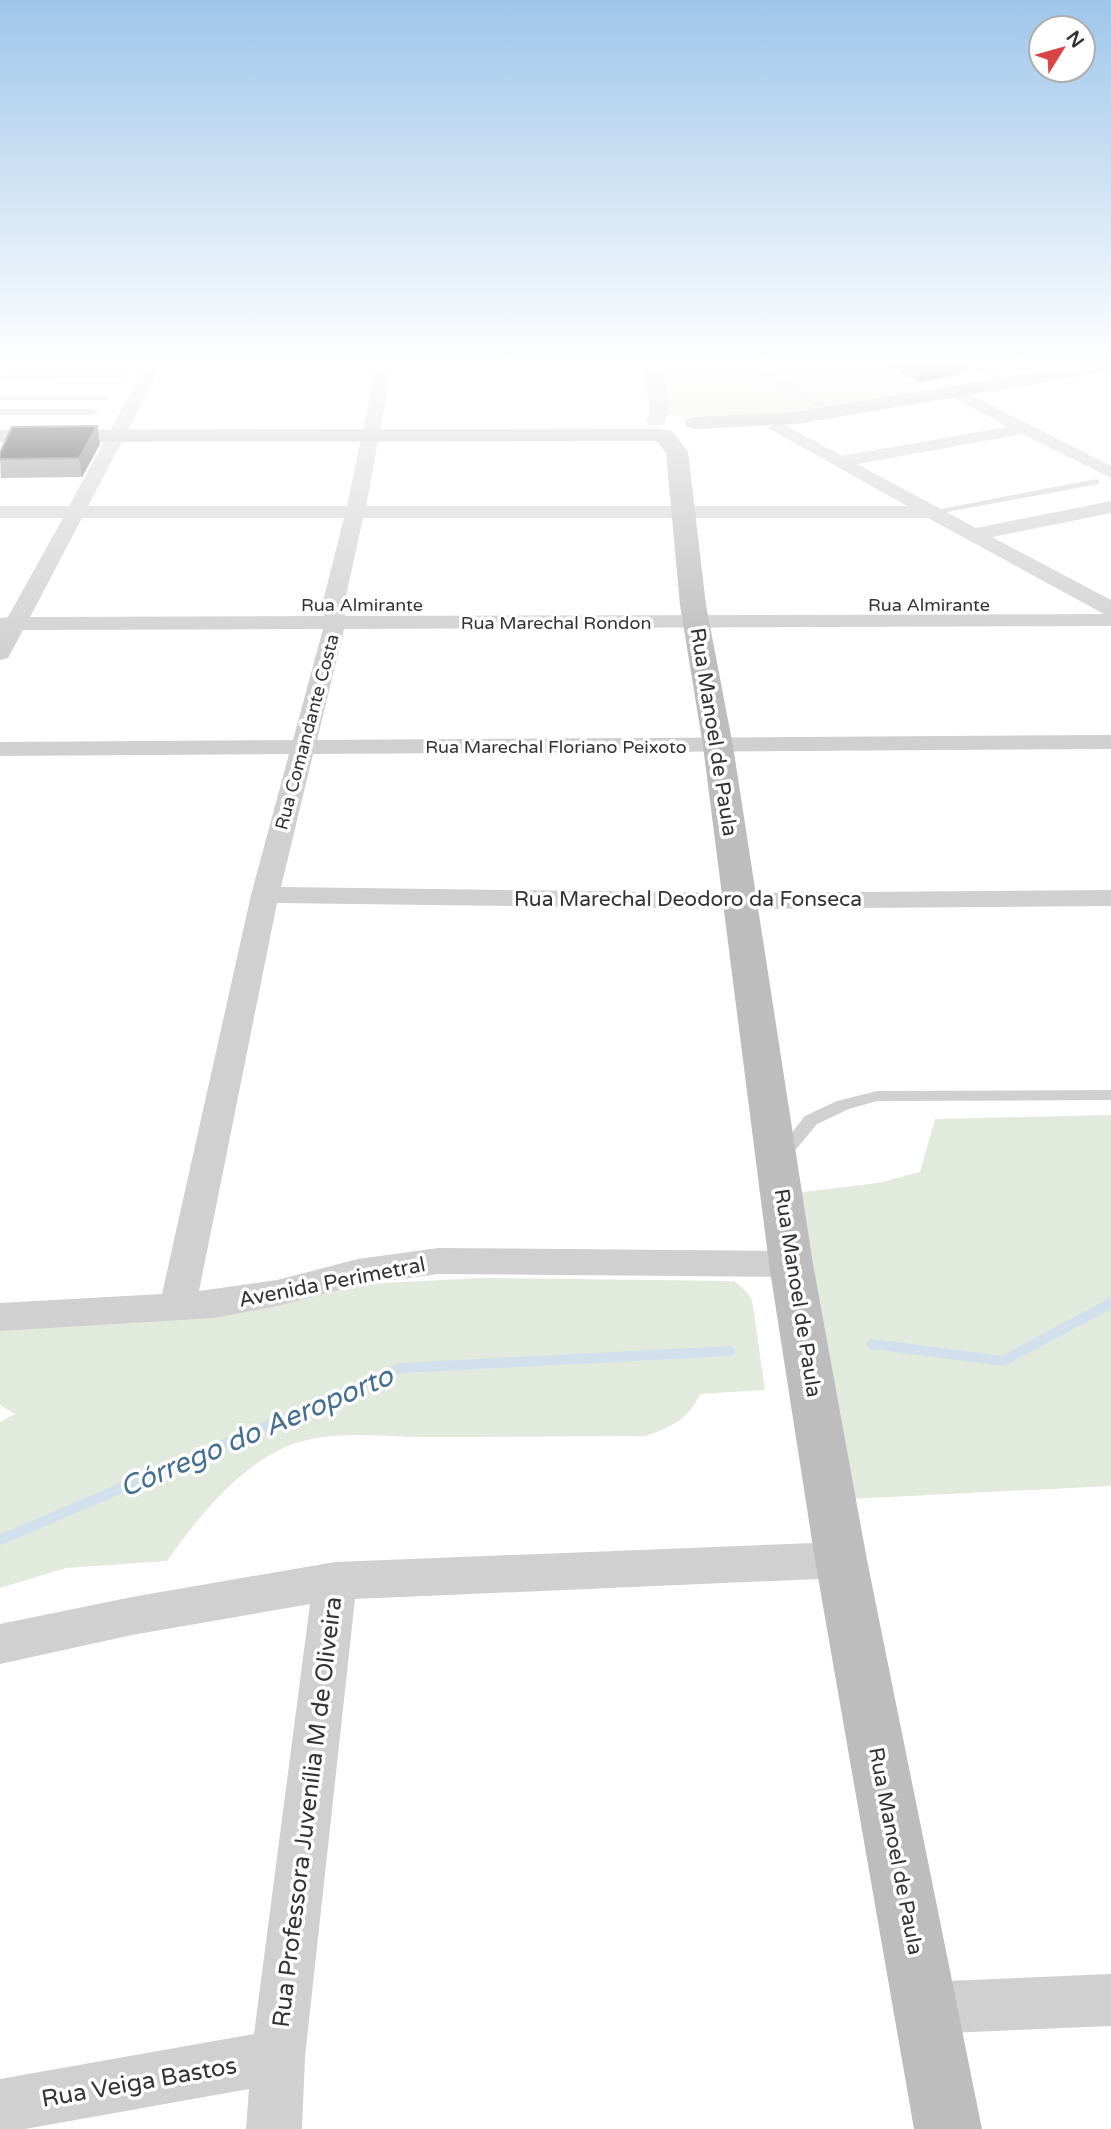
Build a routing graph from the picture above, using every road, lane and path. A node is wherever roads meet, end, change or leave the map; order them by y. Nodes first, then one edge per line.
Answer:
1 (103, 461) edge
2 (365, 461) edge
3 (676, 461) edge
4 (842, 461) edge
5 (1076, 461) edge
6 (838, 462) joint
7 (1104, 478) edge
8 (1111, 508) edge
9 (76, 511) junction
10 (0, 512) edge
11 (682, 512) junction
12 (930, 512) junction
13 (355, 513) junction
14 (971, 535) junction
15 (0, 605) edge
16 (1108, 611) edge
17 (334, 614) junction
18 (696, 614) junction
19 (13, 618) edge
20 (0, 653) edge
21 (1111, 742) edge
22 (718, 746) junction
23 (302, 749) junction
24 (0, 750) edge
25 (265, 895) junction
26 (1111, 898) edge
27 (740, 901) junction
28 (1111, 1094) edge
29 (778, 1160) junction
30 (790, 1264) junction
31 (178, 1307) junction
32 (0, 1317) edge
33 (841, 1560) junction
34 (335, 1581) junction
35 (0, 1644) edge
36 (1111, 2000) edge
37 (925, 2008) junction
38 (278, 2057) junction
39 (0, 2106) edge
40 (274, 2129) edge
41 (948, 2129) edge

1 - 9 street
2 - 13 street, Rua Comandante Costa
3 - 11 main road, Rua Manoel de Paula
4 - 6 street
5 - 7 street
6 - 12 street
7 - 12 lane
8 - 14 street
9 - 10 street
9 - 13 street
9 - 19 street
11 - 12 street
11 - 13 street
11 - 18 main road, Rua Manoel de Paula
12 - 14 street
13 - 17 street, Rua Comandante Costa
14 - 16 street
15 - 19 street
16 - 18 street, Rua Marechal Rondon
17 - 18 street, Rua Marechal Rondon
17 - 19 street, Rua Marechal Rondon
17 - 23 street, Rua Comandante Costa
18 - 22 main road, Rua Manoel de Paula
19 - 20 street
21 - 22 street, Rua Marechal Floriano Peixoto
22 - 23 street, Rua Marechal Floriano Peixoto
22 - 27 main road, Rua Manoel de Paula
23 - 24 street, Rua Marechal Floriano Peixoto
23 - 25 street, Rua Comandante Costa
25 - 27 street, Rua Marechal Deodoro da Fonseca
25 - 31 street, Rua Comandante Costa
26 - 27 street, Rua Marechal Deodoro da Fonseca
27 - 29 main road, Rua Manoel de Paula
28 - 29 lane
29 - 30 main road, Rua Manoel de Paula
30 - 31 street, Avenida Perimetral
30 - 33 main road, Rua Manoel de Paula
31 - 32 street, Avenida Perimetral
33 - 34 street, Rua Professora Juvenília M de Oliveira
33 - 37 main road, Rua Manoel de Paula
34 - 35 street
34 - 38 street, Rua Professora Juvenília M de Oliveira
36 - 37 street
37 - 41 main road, Rua Manoel de Paula
38 - 39 street, Rua Veiga Bastos
38 - 40 street, Rua Professora Juvenília M de Oliveira

